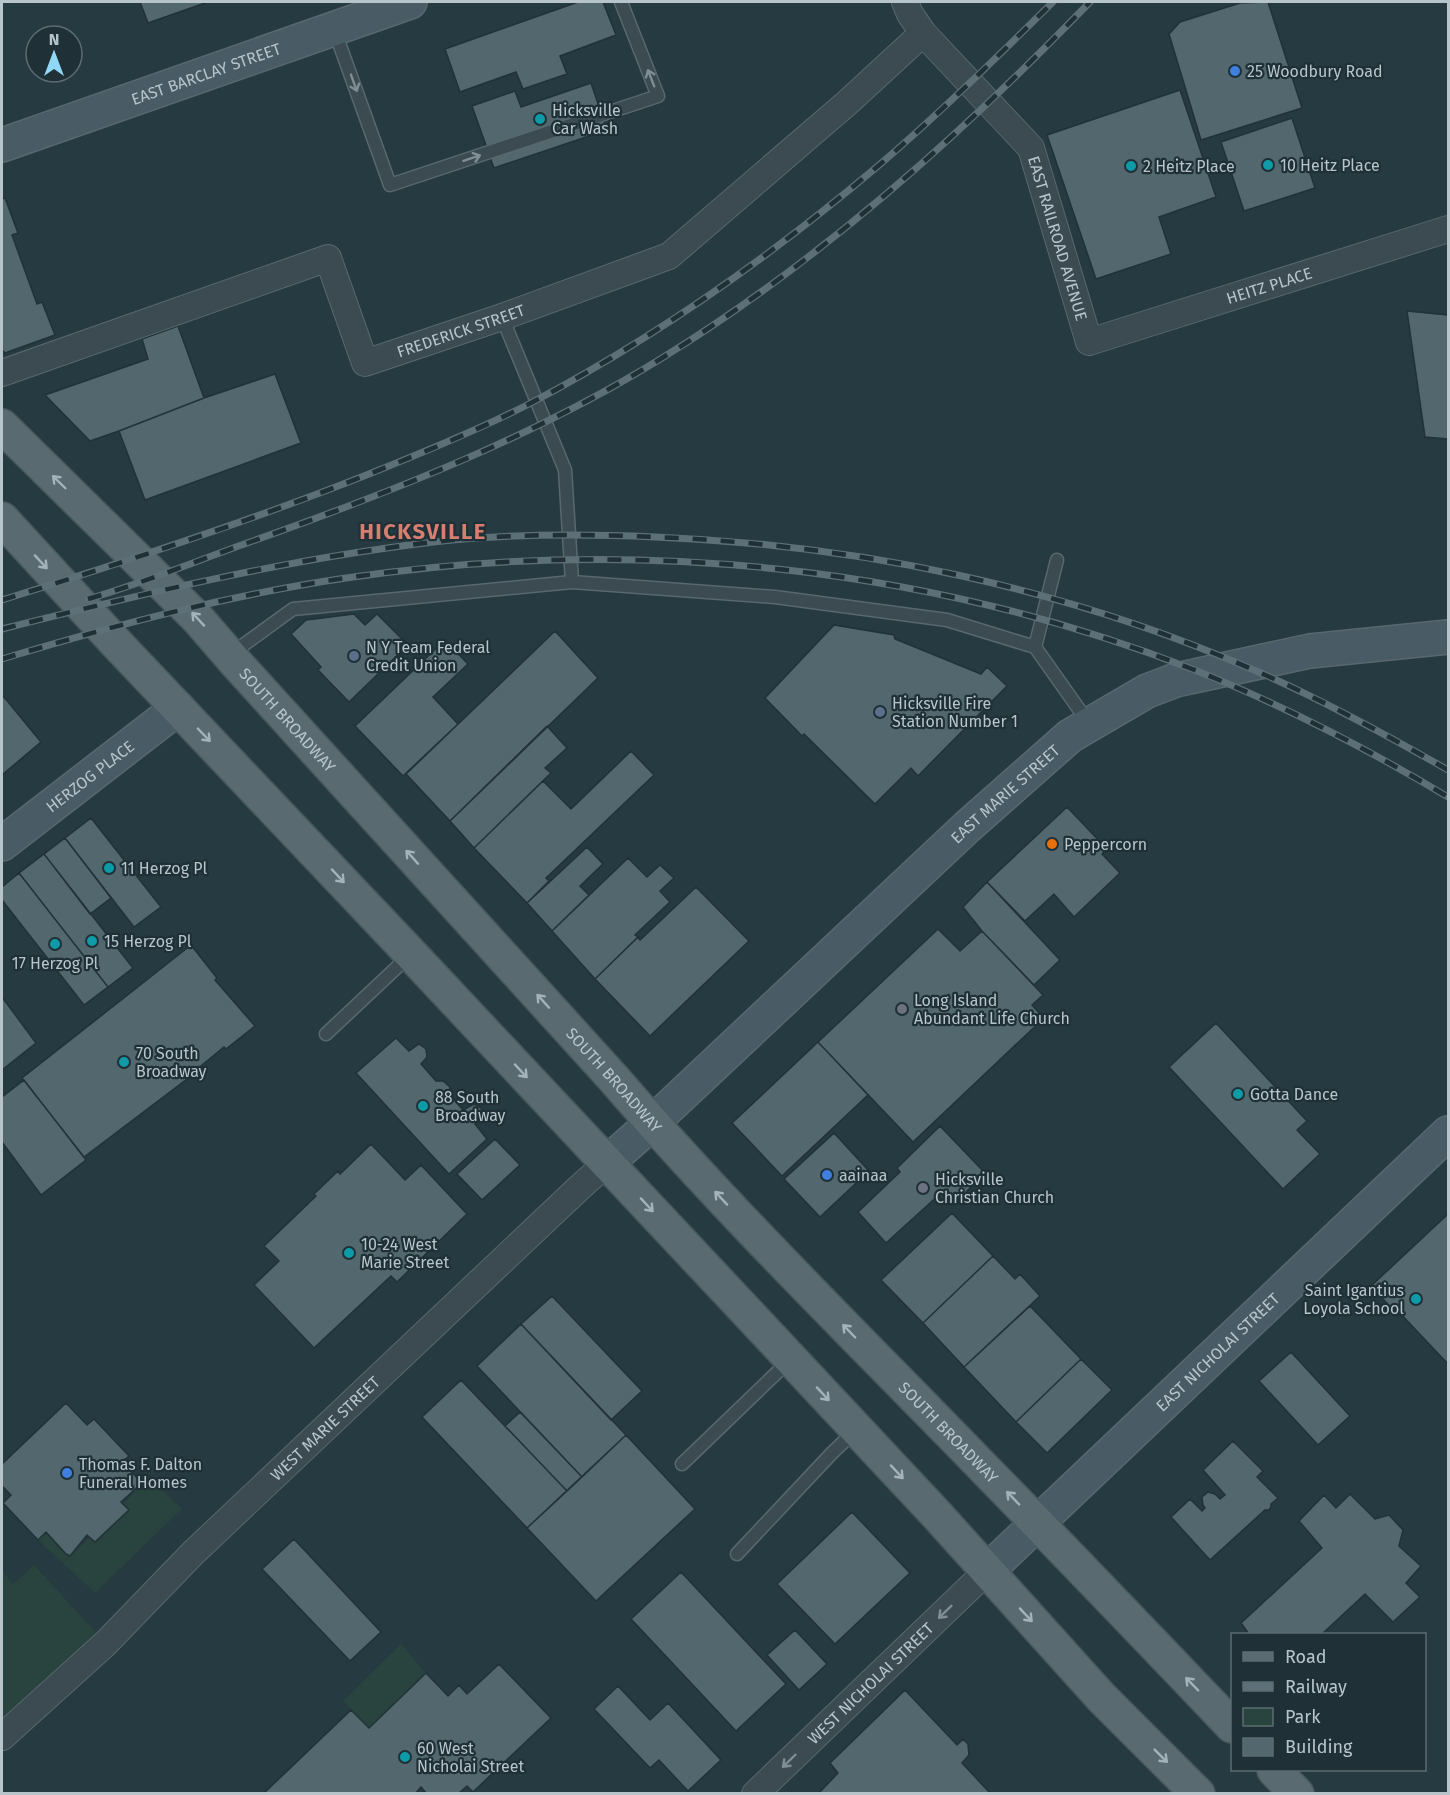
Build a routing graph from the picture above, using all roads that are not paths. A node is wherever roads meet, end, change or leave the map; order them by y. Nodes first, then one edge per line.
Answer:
1 (410, 2) edge
2 (621, 2) edge
3 (905, 2) edge
4 (334, 28) junction
5 (923, 33) junction
6 (2, 145) edge
7 (1449, 229) edge
8 (501, 317) junction
9 (1089, 342) joint
10 (2, 373) edge
11 (2, 426) edge
12 (2, 519) edge
13 (1057, 560) dead end
14 (572, 582) junction
15 (1449, 638) edge
16 (1035, 647) junction
17 (230, 655) junction
18 (178, 708) junction
19 (1089, 724) junction
20 (2, 844) edge
21 (411, 954) junction
22 (326, 1034) dead end
23 (652, 1123) junction
24 (1449, 1133) edge
25 (607, 1163) junction
26 (791, 1359) junction
27 (857, 1430) junction
28 (682, 1464) dead end
29 (1037, 1523) junction
30 (737, 1554) dead end
31 (987, 1571) junction
32 (1231, 1724) edge
33 (2, 1737) edge
34 (1275, 1771) edge
35 (755, 1794) edge
36 (1198, 1794) edge
37 (1297, 1794) edge

1 - 4 main road, EAST BARCLAY STREET
4 -> 2 lane
3 - 5 street, EAST RAILROAD AVENUE
4 - 6 main road, EAST BARCLAY STREET
5 - 8 street, FREDERICK STREET
5 - 9 street, EAST RAILROAD AVENUE
7 - 9 street, HEITZ PLACE
8 - 10 street, FREDERICK STREET
8 - 14 lane
17 -> 11 main road, SOUTH BROADWAY
12 -> 18 main road
13 - 16 lane
14 - 16 lane
14 - 17 lane
15 - 19 main road, EAST MARIE STREET
16 - 19 lane
23 -> 17 main road, SOUTH BROADWAY
18 - 20 main road, HERZOG PLACE
18 -> 21 main road
19 - 23 main road, EAST MARIE STREET
21 - 22 lane
21 -> 25 main road
23 - 25 main road, WEST MARIE STREET
29 -> 23 main road, SOUTH BROADWAY
24 - 29 main road, EAST NICHOLAI STREET
25 -> 26 main road
25 - 33 street, WEST MARIE STREET
26 -> 27 main road
26 - 28 lane
27 - 30 lane
27 -> 31 main road
29 - 31 main road, EAST NICHOLAI STREET
32 -> 29 main road, SOUTH BROADWAY
31 -> 35 street, WEST NICHOLAI STREET
31 -> 36 main road
34 - 37 main road

